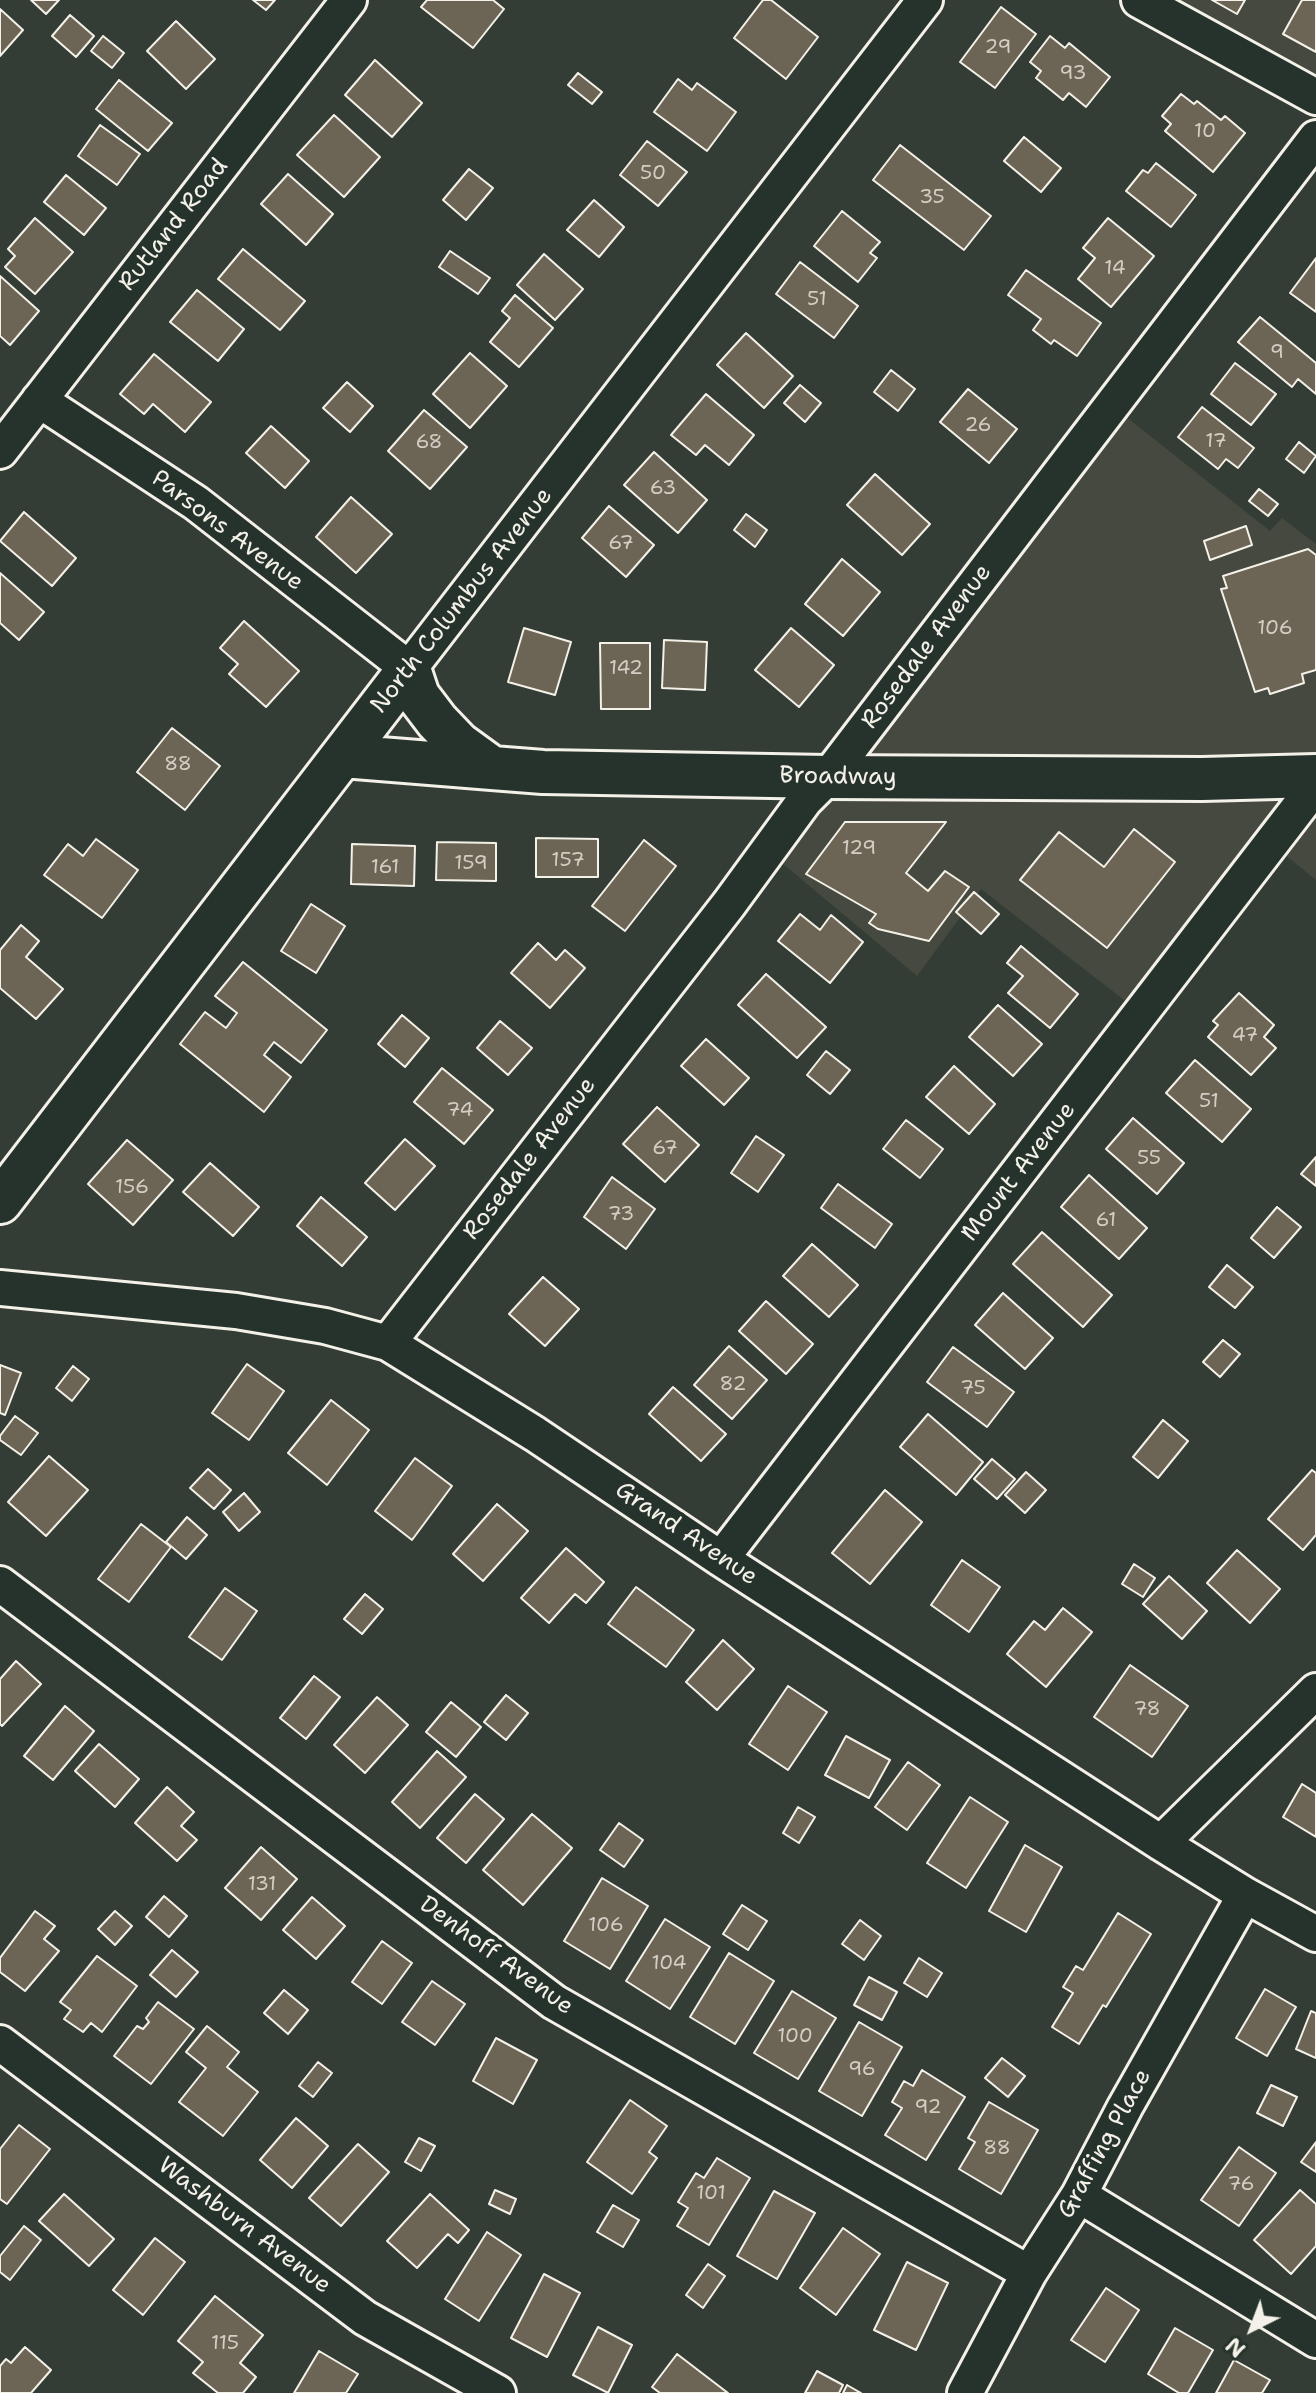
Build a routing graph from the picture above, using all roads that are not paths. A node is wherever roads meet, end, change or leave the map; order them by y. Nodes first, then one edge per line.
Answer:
1 (349, 0) edge
2 (925, 0) edge
3 (1139, 0) edge
4 (1316, 97) edge
5 (1316, 138) edge
6 (20, 411) edge
7 (0, 451) edge
8 (409, 669) junction
9 (343, 756) junction
10 (492, 768) junction
11 (1316, 776) edge
12 (828, 777) junction
13 (1316, 785) edge
14 (0, 1202) edge
15 (0, 1288) edge
16 (388, 1343) junction
17 (721, 1559) junction
18 (0, 1584) edge
19 (1316, 1691) edge
20 (1161, 1843) junction
21 (1245, 1895) junction
22 (1316, 1934) edge
23 (0, 2043) edge
24 (1079, 2195) junction
25 (1029, 2273) junction
26 (1316, 2340) edge
27 (498, 2393) edge
28 (965, 2393) edge

1 - 6 street, Rutland Road
2 - 8 street, North Columbus Avenue
3 - 4 street
5 - 12 street, Rosedale Avenue
6 - 7 street, Rutland Road
6 - 8 street, Parsons Avenue
8 - 9 street, North Columbus Avenue
8 - 10 street
9 - 10 street, Broadway
9 - 14 street, North Columbus Avenue
10 - 12 street, Broadway
11 - 12 street, Broadway
12 - 16 street, Rosedale Avenue
13 - 17 street, Mount Avenue
15 - 16 street, Grand Avenue
16 - 17 street, Grand Avenue
17 - 20 street, Grand Avenue
18 - 25 street, Denhoff Avenue
19 - 20 street
20 - 21 street, Grand Avenue
21 - 22 street, Grand Avenue
21 - 24 street, Graffing Place
23 - 27 street, Washburn Avenue
24 - 25 street, Graffing Place
24 - 26 street
25 - 28 street, Graffing Place

